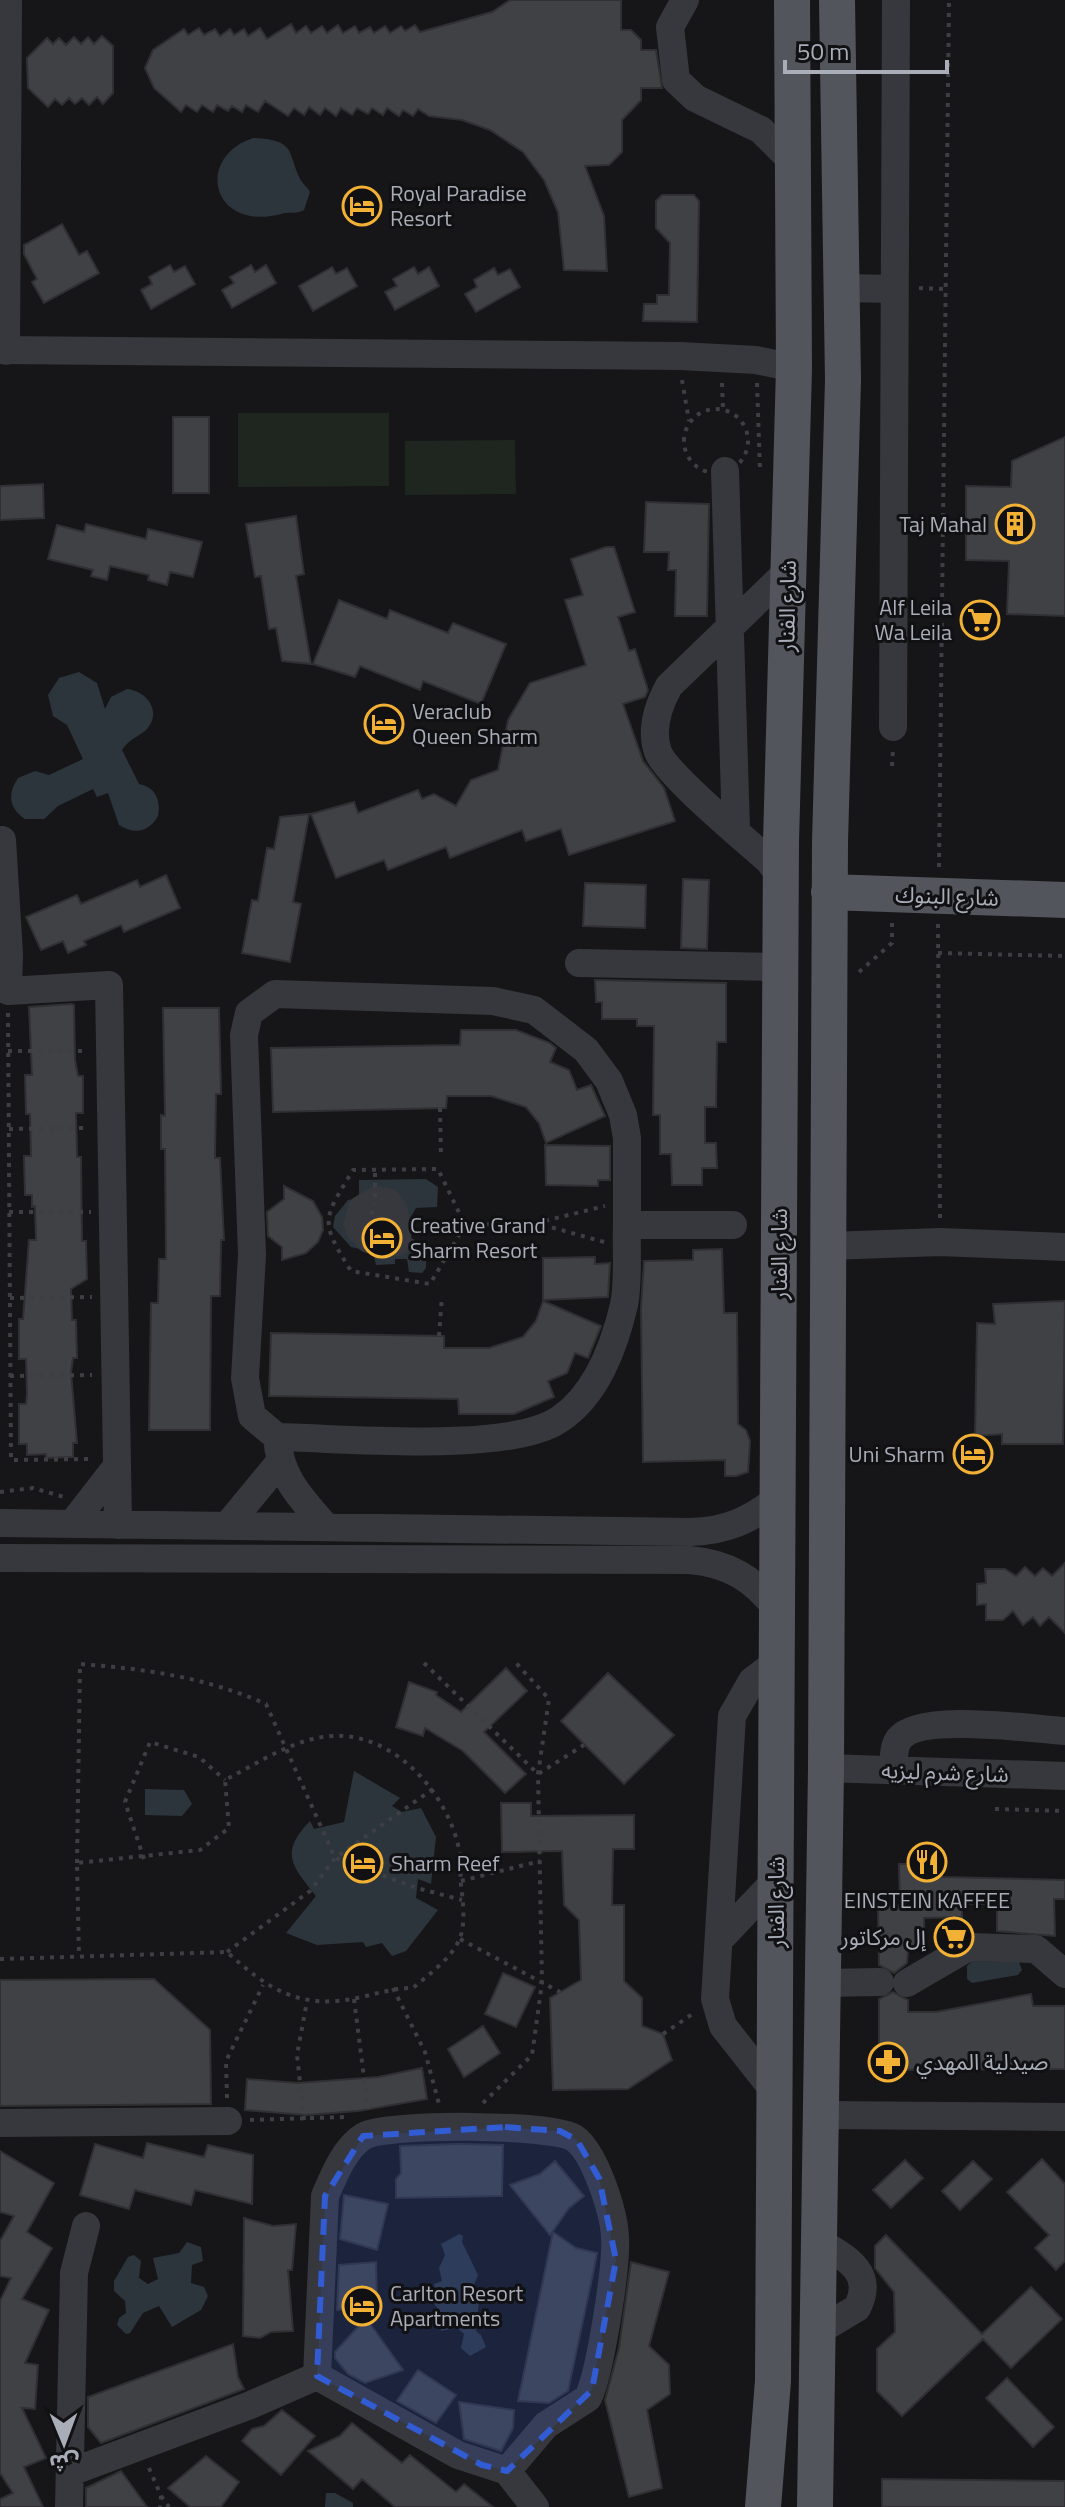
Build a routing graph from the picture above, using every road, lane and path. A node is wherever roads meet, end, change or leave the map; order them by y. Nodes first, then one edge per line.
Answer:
1 (685, 0) edge
2 (792, 0) edge
3 (837, 0) edge
4 (896, 0) edge
5 (949, 0) edge
6 (5, 8) edge
7 (793, 162) junction
8 (843, 288) junction
9 (894, 289) junction
10 (793, 290) junction
11 (3, 350) edge
12 (680, 356) junction
13 (794, 368) junction
14 (843, 380) junction
15 (723, 409) dead end
16 (725, 471) dead end
17 (788, 571) junction
18 (730, 625) junction
19 (893, 727) dead end
20 (736, 830) junction
21 (2, 840) dead end
22 (781, 877) junction
23 (829, 892) junction
24 (938, 895) junction
25 (1065, 900) edge
26 (938, 953) junction
27 (1065, 956) edge
28 (579, 963) dead end
29 (781, 967) junction
30 (8, 991) junction
31 (110, 1050) junction
32 (8, 1051) junction
33 (440, 1108) dead end
34 (112, 1128) junction
35 (9, 1129) junction
36 (441, 1158) dead end
37 (9, 1212) junction
38 (113, 1212) junction
39 (626, 1225) junction
40 (733, 1225) dead end
41 (940, 1242) junction
42 (829, 1246) junction
43 (1065, 1247) edge
44 (442, 1296) dead end
45 (114, 1297) junction
46 (10, 1298) junction
47 (439, 1336) dead end
48 (116, 1375) junction
49 (10, 1376) junction
50 (278, 1450) junction
51 (117, 1463) junction
52 (0, 1492) edge
53 (778, 1498) junction
54 (77, 1517) junction
55 (0, 1523) edge
56 (118, 1525) junction
57 (227, 1526) junction
58 (326, 1527) junction
59 (0, 1558) edge
60 (778, 1611) junction
61 (777, 1662) junction
62 (424, 1663) dead end
63 (516, 1663) dead end
64 (1065, 1731) edge
65 (584, 1745) dead end
66 (287, 1748) junction
67 (826, 1768) junction
68 (893, 1770) junction
69 (538, 1774) junction
70 (1065, 1776) edge
71 (225, 1780) junction
72 (433, 1789) junction
73 (995, 1809) dead end
74 (1065, 1811) edge
75 (335, 1858) junction
76 (144, 1859) junction
77 (540, 1861) junction
78 (77, 1863) junction
79 (776, 1880) junction
80 (461, 1881) junction
81 (463, 1900) junction
82 (460, 1939) junction
83 (720, 1939) junction
84 (227, 1952) junction
85 (79, 1957) junction
86 (0, 1959) edge
87 (1065, 1974) edge
88 (542, 1983) junction
89 (823, 1983) junction
90 (263, 1985) junction
91 (393, 1988) junction
92 (560, 1992) dead end
93 (354, 1998) junction
94 (715, 1999) junction
95 (307, 2001) junction
96 (663, 2034) dead end
97 (775, 2092) junction
98 (475, 2110) dead end
99 (442, 2114) dead end
100 (821, 2115) junction
101 (369, 2116) dead end
102 (354, 2117) dead end
103 (1065, 2117) edge
104 (304, 2120) junction
105 (228, 2121) junction
106 (0, 2123) edge
107 (86, 2226) dead end
108 (317, 2376) junction
109 (138, 2448) junction
110 (507, 2471) junction
111 (71, 2472) junction
112 (161, 2496) junction
113 (69, 2507) edge
114 (160, 2507) edge
115 (169, 2507) edge
116 (535, 2507) edge
117 (763, 2507) edge
118 (815, 2507) edge

1 - 7 street
2 - 7 main road, شارع الفنار
3 - 8 main road
4 - 9 street
5 - 24 path
6 - 11 street
7 - 10 main road, شارع الفنار
8 - 9 street
8 - 10 main road
8 - 14 main road
9 - 19 street
10 - 13 main road, شارع الفنار
11 - 12 street
12 - 13 street
12 - 15 path
13 - 14 main road
13 - 17 main road, شارع الفنار
14 - 23 main road
16 - 18 street
17 - 18 street
17 - 22 main road, شارع الفنار
18 - 20 street
18 - 20 street
20 - 22 street
21 - 30 street
22 - 29 main road, شارع الفنار
23 - 24 main road, شارع البنوك
23 - 42 main road
24 - 25 main road, شارع البنوك
24 - 26 path
26 - 27 path
26 - 41 path
28 - 29 street
29 - 53 main road, شارع الفنار
30 - 31 street
30 - 32 path
31 - 32 path
31 - 34 street
32 - 35 path
33 - 36 path
34 - 35 path
34 - 38 street
35 - 37 path
37 - 38 path
37 - 46 path
38 - 45 street
39 - 39 path
39 - 40 street
39 - 50 street
39 - 50 street
41 - 42 street
41 - 43 street
42 - 67 main road
44 - 47 path
45 - 46 path
45 - 48 street
46 - 49 path
48 - 49 path
48 - 51 street
49 - 51 path
50 - 57 street
50 - 58 street
51 - 54 street
51 - 56 street
52 - 54 path
53 - 58 street
53 - 60 main road, شارع الفنار
54 - 55 street
54 - 56 street
56 - 57 street
57 - 58 street
59 - 60 street
60 - 61 main road, شارع الفنار
61 - 79 main road, شارع الفنار
61 - 83 street
62 - 69 path
63 - 69 path
64 - 68 street
65 - 69 path
66 - 71 path
66 - 72 path
66 - 75 path
66 - 78 path
67 - 68 street, شارع شرم ليزيه
67 - 89 main road
68 - 70 street, شارع شرم ليزيه
69 - 77 path
71 - 76 path
71 - 76 path
72 - 75 path
72 - 80 path
73 - 74 path
75 - 81 path
75 - 84 path
76 - 78 path
77 - 80 path
77 - 88 path
78 - 85 path
79 - 83 street
79 - 97 main road, شارع الفنار
80 - 81 path
81 - 82 path
82 - 88 path
82 - 91 path
83 - 94 street
84 - 85 path
84 - 90 path
85 - 86 path
87 - 89 street
88 - 92 path
88 - 98 path
89 - 100 main road
90 - 95 path
90 - 105 path
91 - 93 path
91 - 99 path
93 - 95 path
93 - 101 path
94 - 96 path
94 - 97 street
95 - 104 path
97 - 117 main road, شارع الفنار
100 - 103 street
100 - 118 main road
102 - 104 path
104 - 105 path
105 - 106 street
107 - 111 street
108 - 109 street
108 - 110 street
108 - 110 street
109 - 111 street
109 - 112 path
110 - 116 street
111 - 113 street
112 - 114 path
112 - 115 path

